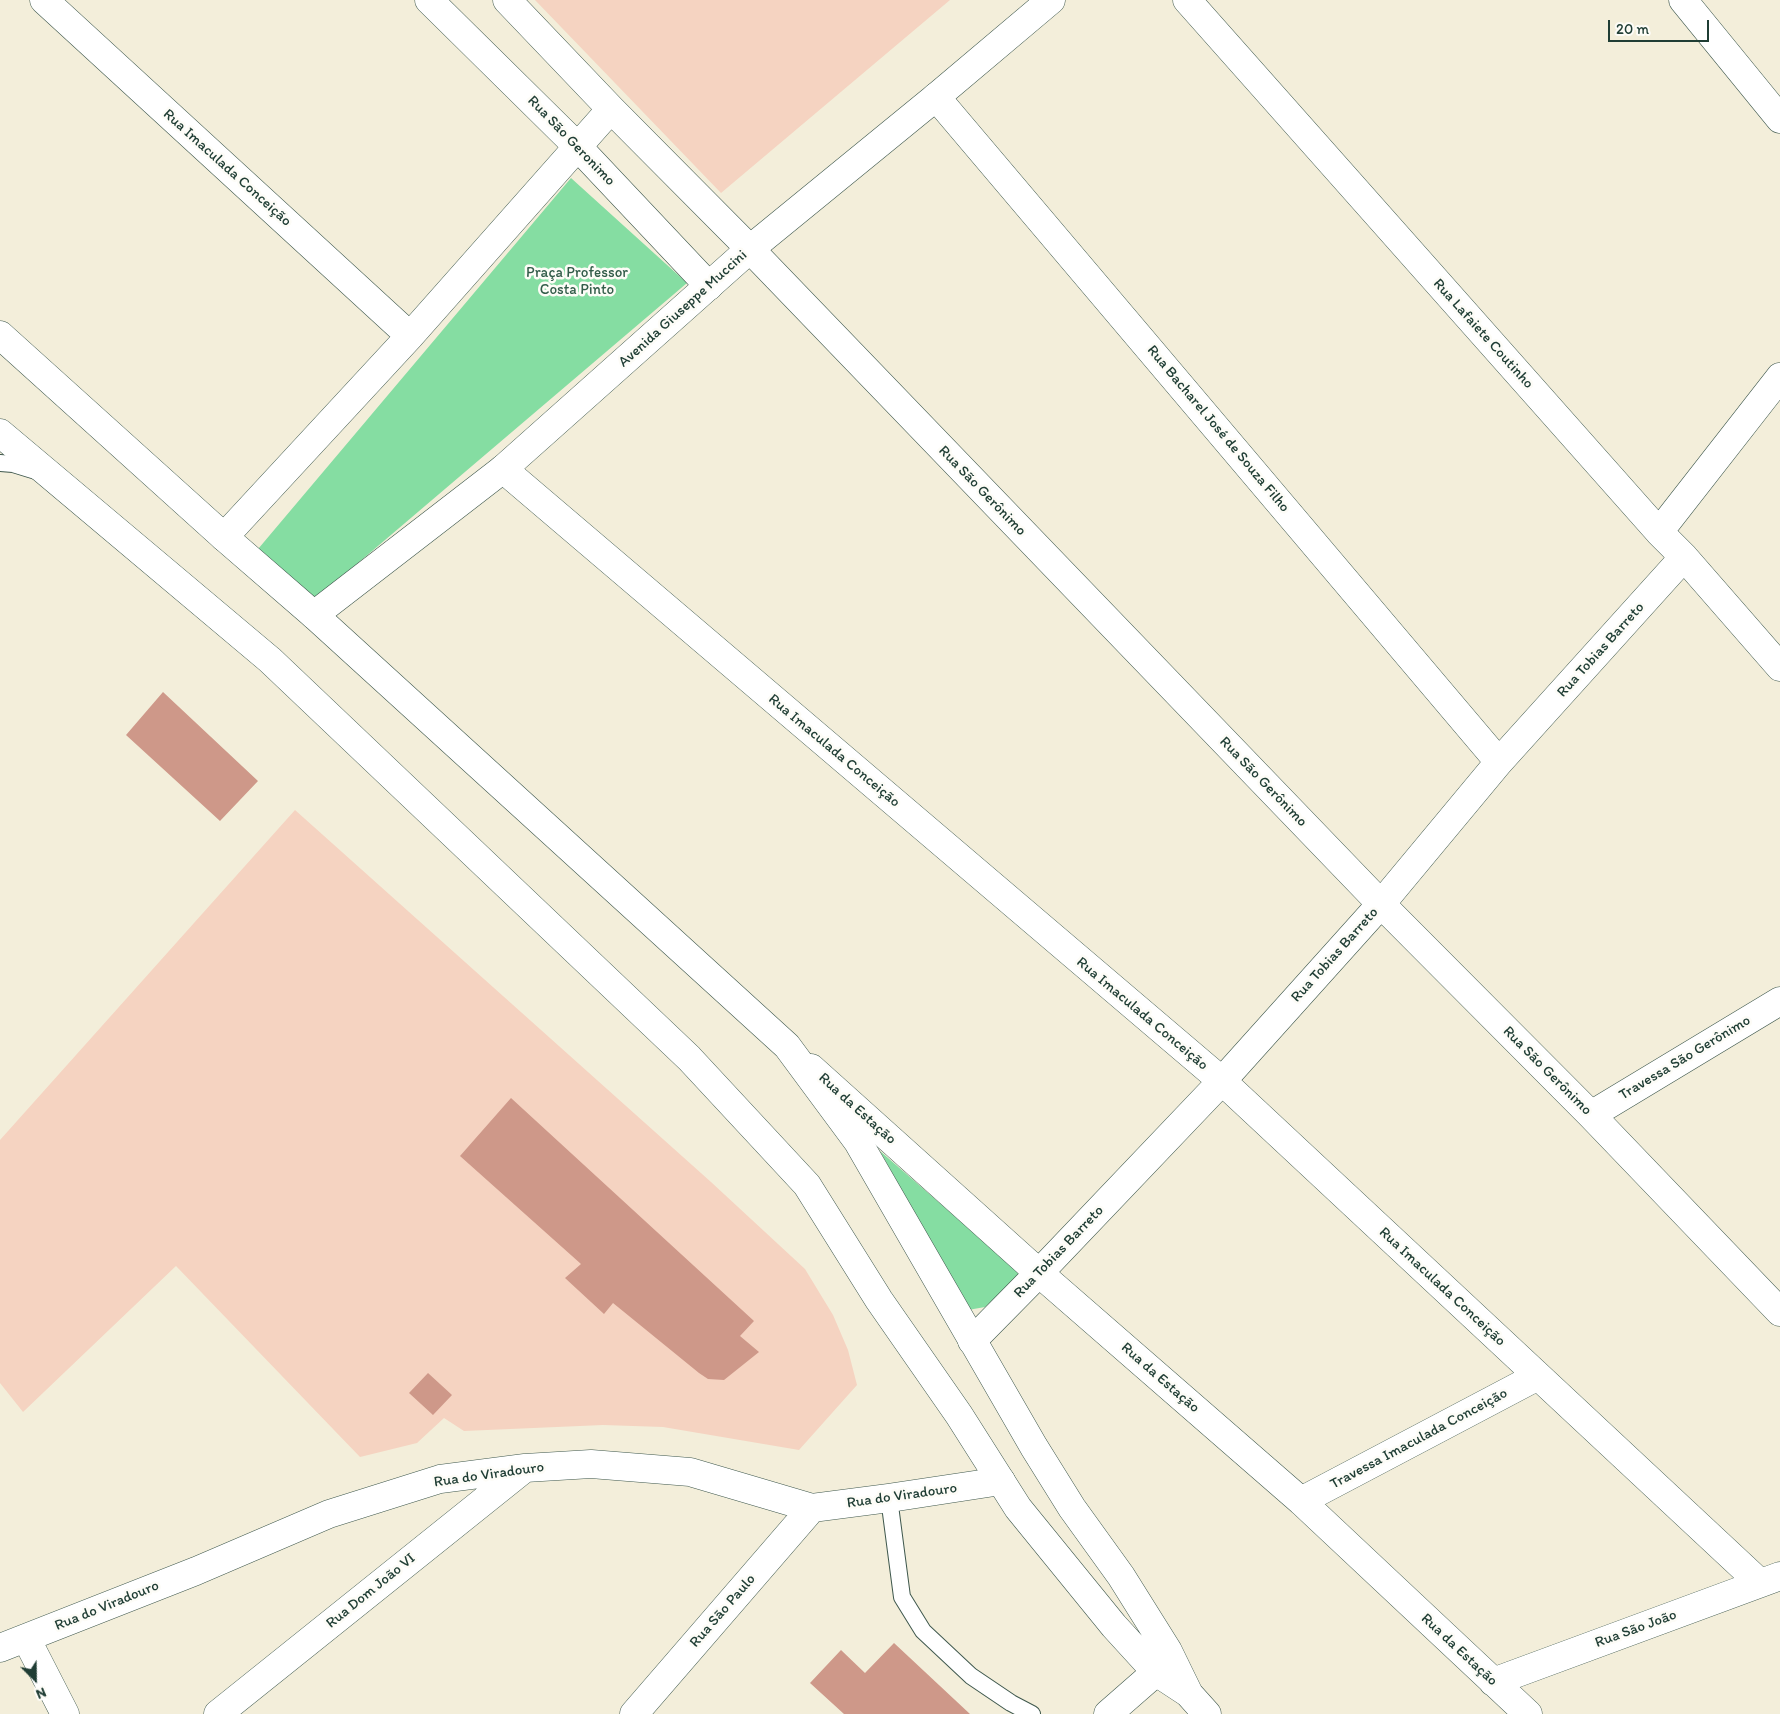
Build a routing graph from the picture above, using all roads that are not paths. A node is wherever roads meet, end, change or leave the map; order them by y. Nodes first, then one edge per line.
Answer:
1 (44, 0) edge
2 (429, 0) edge
3 (507, 0) edge
4 (1051, 0) edge
5 (1187, 0) edge
6 (1682, 0) edge
7 (936, 96) junction
8 (611, 109) junction
9 (1780, 119) edge
10 (577, 146) junction
11 (750, 249) junction
12 (709, 286) junction
13 (0, 335) edge
14 (410, 336) junction
15 (1780, 377) edge
16 (0, 433) edge
17 (0, 463) edge
18 (503, 470) junction
19 (51, 476) junction
20 (1659, 532) junction
21 (224, 537) junction
22 (1684, 557) junction
23 (314, 615) junction
24 (1780, 667) edge
25 (1499, 762) junction
26 (1381, 904) junction
27 (1780, 1001) edge
28 (787, 1046) junction
29 (1222, 1081) junction
30 (1591, 1116) junction
31 (1039, 1274) junction
32 (1770, 1288) edge
33 (1780, 1312) edge
34 (972, 1341) junction
35 (1538, 1376) junction
36 (525, 1468) junction
37 (1001, 1481) junction
38 (889, 1498) junction
39 (1301, 1501) junction
40 (812, 1508) junction
41 (1770, 1580) edge
42 (26, 1638) junction
43 (0, 1648) edge
44 (1156, 1672) junction
45 (1493, 1682) junction
46 (1189, 1694) junction
47 (65, 1714) edge
48 (218, 1714) edge
49 (634, 1714) edge
50 (1032, 1714) edge
51 (1108, 1714) edge
52 (1207, 1714) edge
53 (1528, 1714) edge

1 - 14 main road, Rua Imaculada Conceição
2 - 10 main road, Rua São Geronimo
3 - 8 main road
4 - 7 main road, Avenida Giuseppe Muccini
5 - 20 main road, Rua Lafaiete Coutinho
6 - 9 main road
7 - 11 main road, Avenida Giuseppe Muccini
7 - 25 main road, Rua Bacharel José de Souza Filho
8 - 10 main road
8 - 11 main road
10 - 12 main road, Rua São Geronimo
10 - 14 main road
11 - 12 main road, Avenida Giuseppe Muccini
11 - 26 main road, Rua São Gerônimo
12 - 18 main road, Avenida Giuseppe Muccini
13 - 21 main road
14 - 21 main road
15 - 20 main road
16 - 19 main road
17 - 19 lane
18 - 23 main road, Avenida Giuseppe Muccini
18 - 29 main road, Rua Imaculada Conceição
19 - 37 main road
20 - 22 main road, Rua Lafaiete Coutinho
21 - 23 main road
22 - 24 main road, Rua Lafaiete Coutinho
22 - 25 main road, Rua Tobias Barreto
23 - 28 main road
25 - 26 main road, Rua Tobias Barreto
26 - 29 main road, Rua Tobias Barreto
26 - 30 main road, Rua São Gerônimo
27 - 30 main road, Travessa São Gerônimo
28 - 31 main road, Rua da Estação
28 - 34 main road
29 - 31 main road, Rua Tobias Barreto
29 - 35 main road, Rua Imaculada Conceição
30 - 32 main road, Rua São Gerônimo
31 - 34 main road, Rua Tobias Barreto
31 - 39 main road, Rua da Estação
32 - 33 main road, Rua São Gerônimo
34 - 46 main road
35 - 39 main road, Travessa Imaculada Conceição
35 - 41 main road, Rua Imaculada Conceição
36 - 40 main road, Rua do Viradouro
36 - 42 main road, Rua do Viradouro
36 - 48 main road, Rua Dom João VI
37 - 38 main road, Rua do Viradouro
37 - 44 main road
38 - 40 main road, Rua do Viradouro
38 - 50 lane
39 - 45 main road, Rua da Estação
40 - 49 main road, Rua São Paulo
41 - 45 main road, Rua São João
42 - 43 main road, Rua do Viradouro
42 - 47 main road
44 - 46 main road
44 - 51 main road
45 - 53 main road, Rua da Estação
46 - 52 main road

